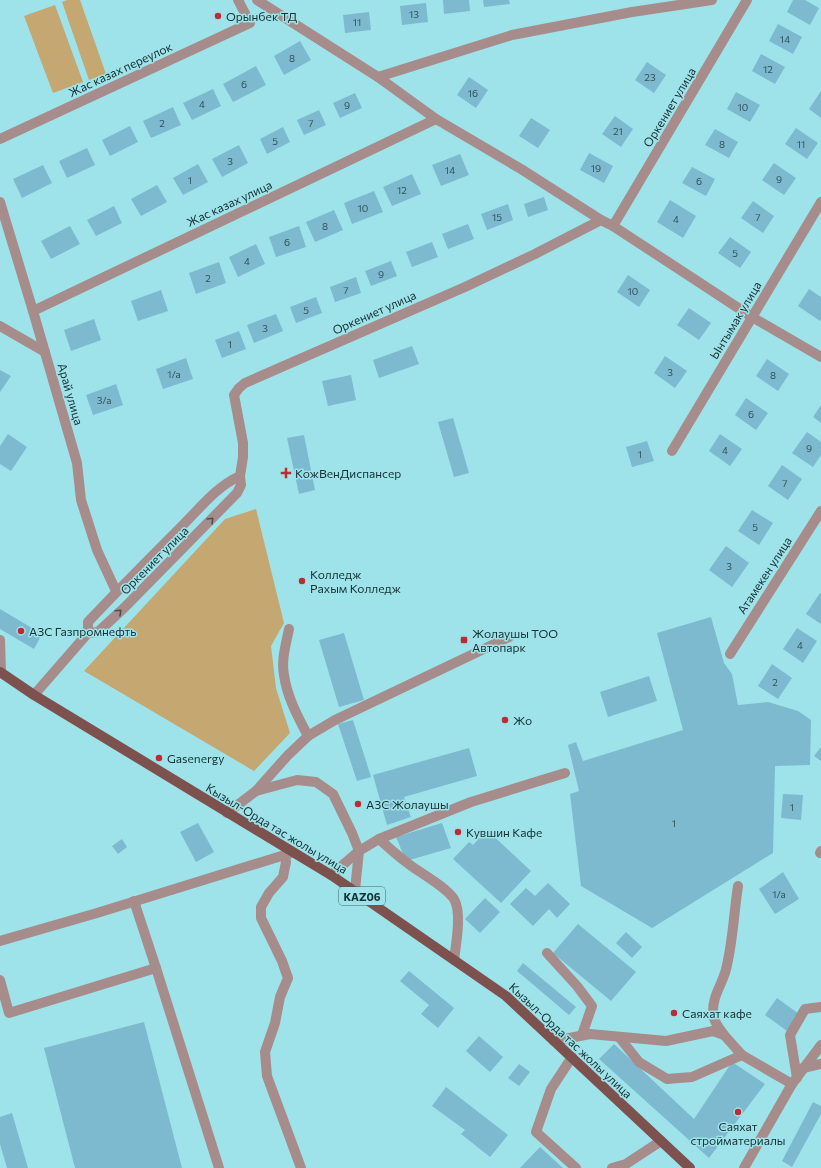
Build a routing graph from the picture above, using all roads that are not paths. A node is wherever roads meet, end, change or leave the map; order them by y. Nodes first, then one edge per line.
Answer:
1 (238, 0) edge
2 (258, 0) edge
3 (712, 0) edge
4 (747, 0) edge
5 (378, 77) junction
6 (436, 119) junction
7 (0, 139) edge
8 (0, 202) edge
9 (821, 202) edge
10 (601, 220) junction
11 (613, 226) junction
12 (33, 311) junction
13 (752, 317) junction
14 (0, 326) edge
15 (45, 352) junction
16 (821, 357) edge
17 (672, 451) dead end
18 (240, 476) junction
19 (821, 511) edge
20 (116, 591) junction
21 (289, 629) dead end
22 (88, 633) junction
23 (510, 637) dead end
24 (0, 640) edge
25 (730, 654) dead end
26 (0, 672) edge
27 (34, 695) junction
28 (308, 736) junction
29 (565, 773) dead end
30 (256, 790) junction
31 (227, 813) junction
32 (379, 839) junction
33 (359, 851) junction
34 (289, 854) junction
35 (331, 875) junction
36 (738, 886) dead end
37 (355, 890) junction
38 (134, 901) junction
39 (0, 941) edge
40 (547, 952) dead end
41 (454, 960) junction
42 (156, 968) junction
43 (0, 980) edge
44 (821, 1007) edge
45 (582, 1036) junction
46 (724, 1036) junction
47 (619, 1037) junction
48 (554, 1041) junction
49 (821, 1045) edge
50 (742, 1055) junction
51 (572, 1057) junction
52 (821, 1064) edge
53 (803, 1068) junction
54 (794, 1081) junction
55 (661, 1141) junction
56 (219, 1168) edge
57 (301, 1168) edge
58 (576, 1168) edge
59 (612, 1168) edge
60 (690, 1168) edge
61 (744, 1168) edge

1 - 7 street, Жас казах переулок
2 - 5 street
3 - 5 street
4 - 11 street, Оркениет улица
5 - 6 street
6 - 10 street
6 - 12 street, Жас казах улица
8 - 12 street, Арай улица
9 - 13 street, Ынтымак улица
10 - 11 street
10 - 18 street, Оркениет улица
11 - 13 street
12 - 15 street, Арай улица
13 - 16 street
13 - 17 street, Ынтымак улица
14 - 15 street
15 - 20 street, Арай улица
18 - 20 street, Оркениет улица
22 -> 18 street, Оркениет улица
19 - 25 street, Атамекен улица
20 - 22 street, Оркениет улица
21 - 28 street
22 - 27 street, Оркениет улица
23 - 28 street
24 - 26 street
26 - 27 main road, Кызыл-Орда тас жолы улица / KАZ06
27 - 31 main road, Кызыл-Орда тас жолы улица / KАZ06
28 - 30 street
29 - 32 street
30 - 31 street
30 - 33 street
31 - 34 main road, Кызыл-Орда тас жолы улица / KАZ06
32 - 33 street
32 - 41 street
33 - 35 street
33 - 37 street
34 - 35 main road, Кызыл-Орда тас жолы улица / KАZ06
34 - 38 street
34 - 57 street
35 - 37 main road, Кызыл-Орда тас жолы улица / KАZ06
36 - 46 street
37 - 41 main road, Кызыл-Орда тас жолы улица / KАZ06
38 - 39 street
38 - 42 street
40 - 45 street
41 - 48 main road, Кызыл-Орда тас жолы улица / KАZ06
42 - 43 street
42 - 56 street
44 - 54 street
45 - 47 street
45 - 48 street
46 - 47 street
46 - 50 street
47 - 50 street
48 - 51 main road, Кызыл-Орда тас жолы улица / KАZ06
49 - 53 street
50 - 54 street
51 - 55 main road, Кызыл-Орда тас жолы улица / KАZ06
51 - 58 street
52 - 53 street
53 - 54 street
54 - 61 street
55 - 59 street
55 - 60 main road, Кызыл-Орда тас жолы улица / KАZ06

